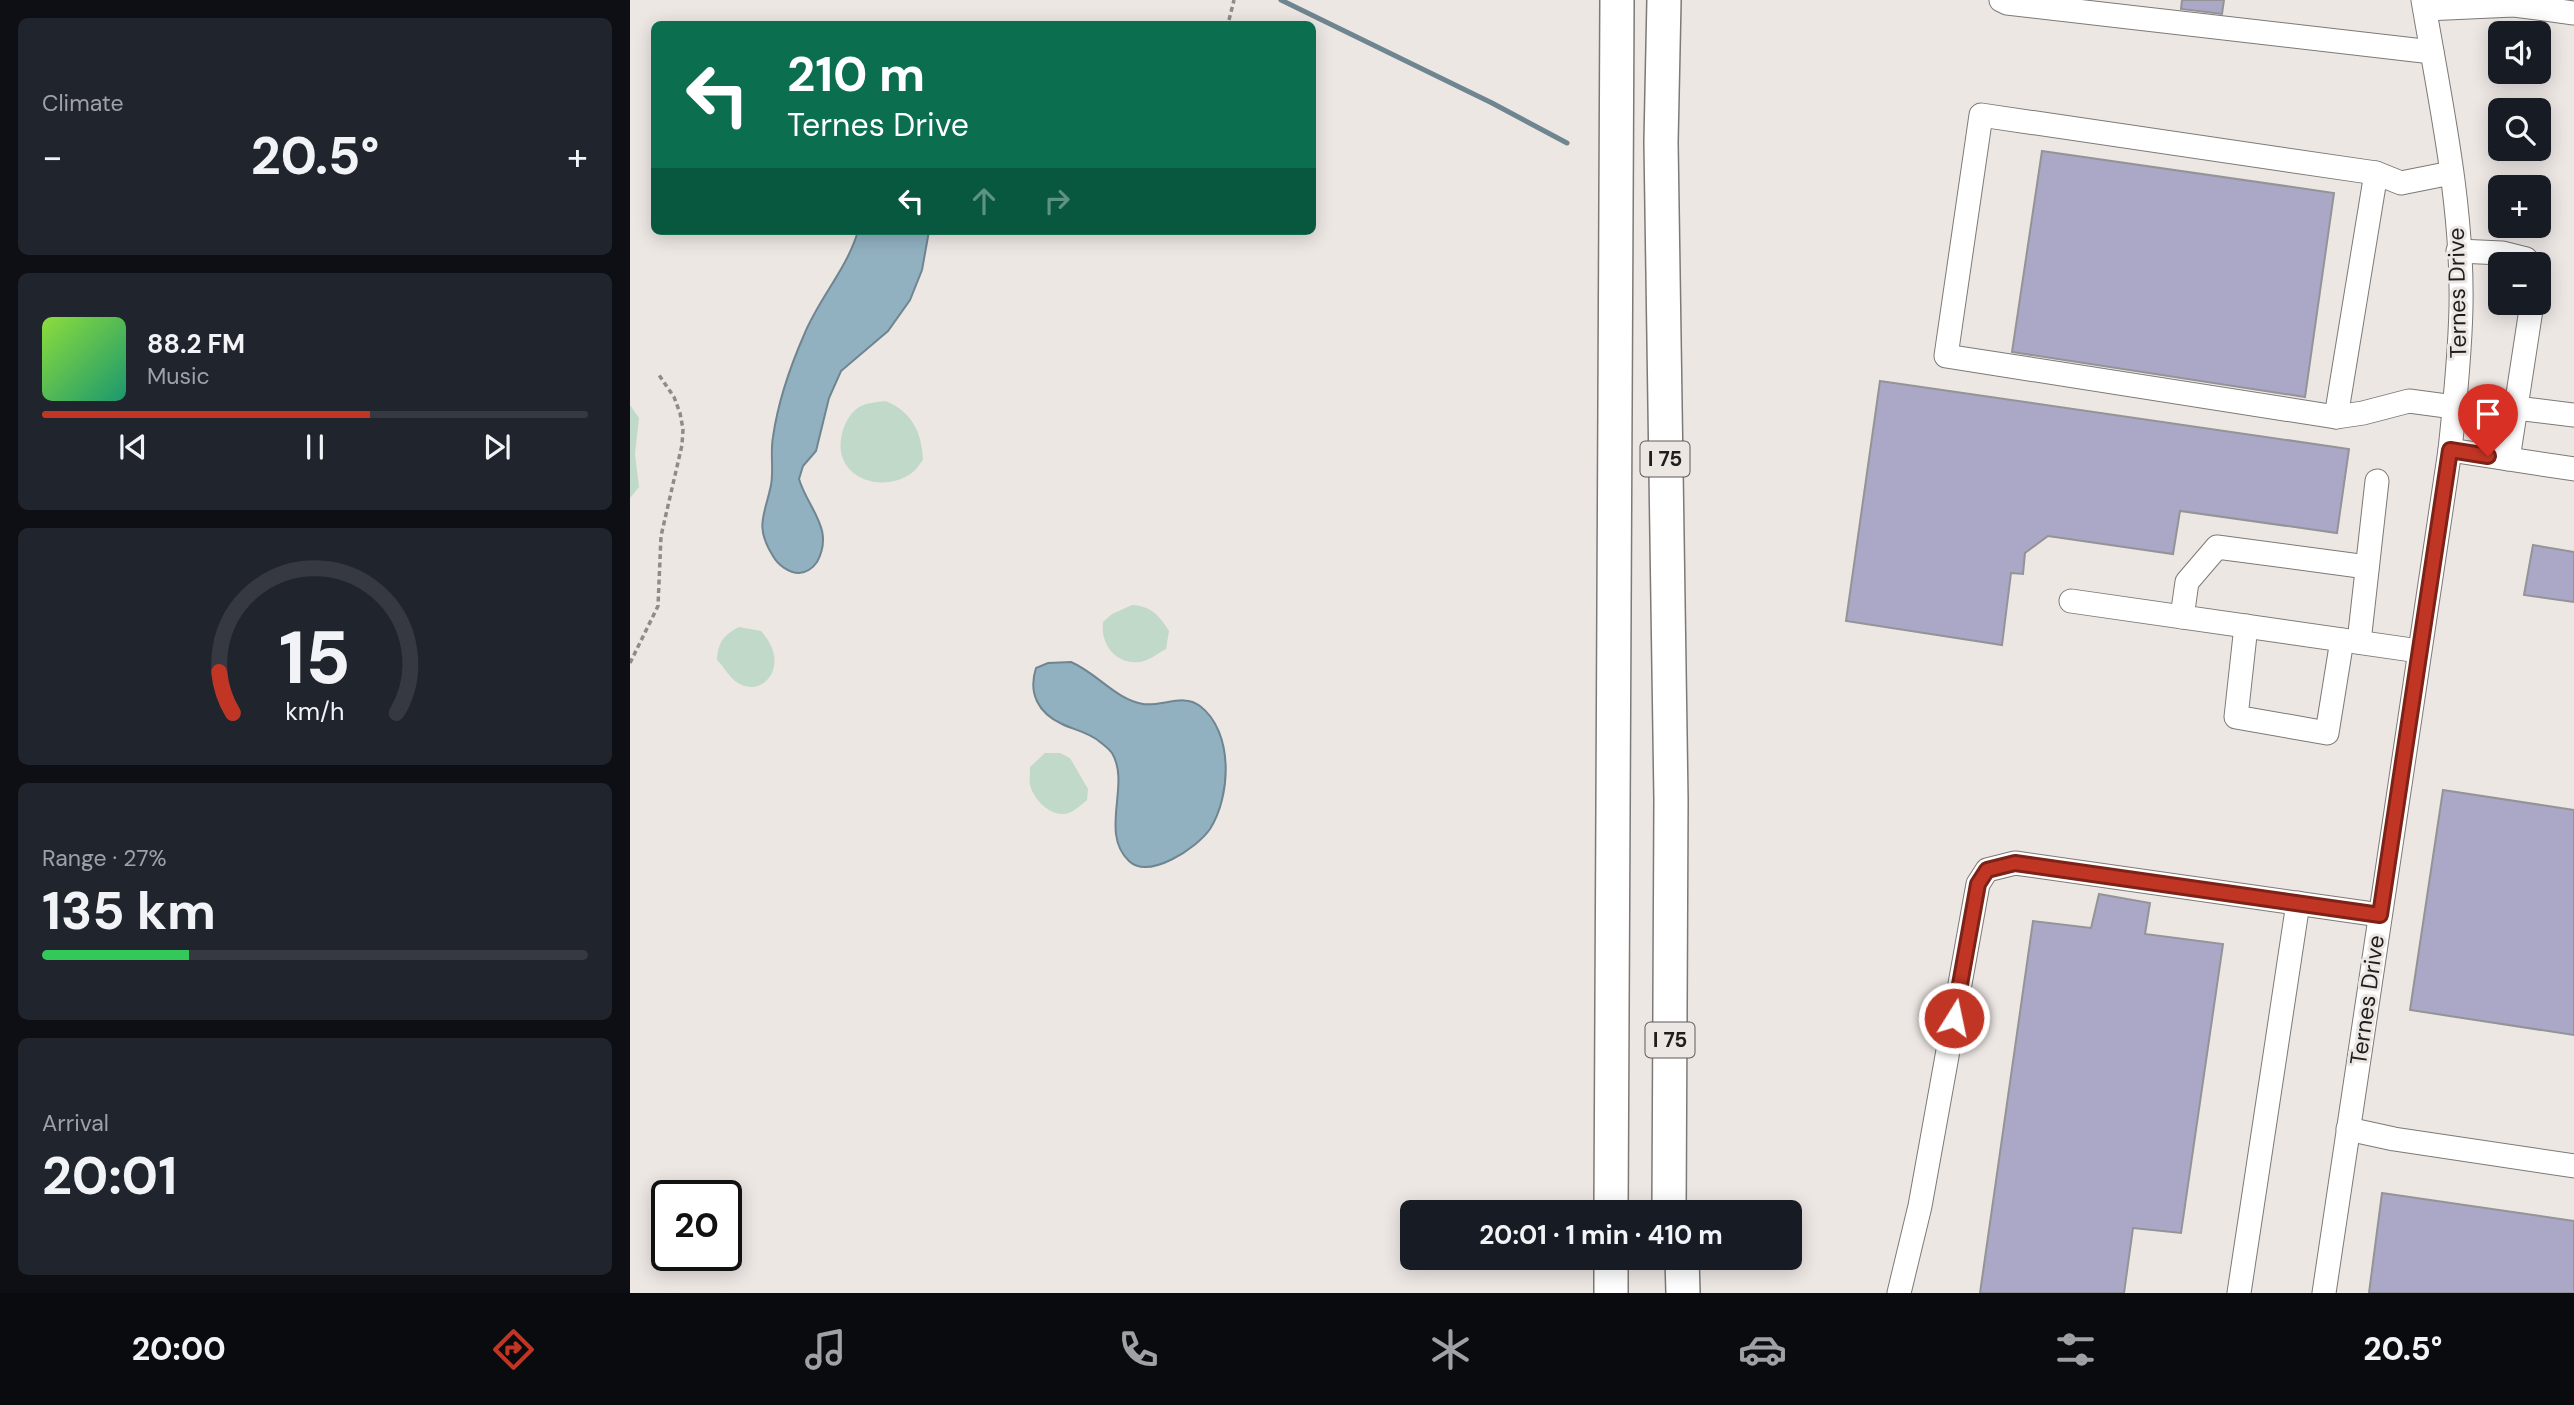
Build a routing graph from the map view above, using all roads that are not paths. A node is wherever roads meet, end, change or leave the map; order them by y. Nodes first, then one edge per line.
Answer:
1 (1617, 0) edge
2 (1664, 0) edge
3 (2001, 0) edge
4 (2424, 4) edge
5 (2574, 13) edge
6 (2432, 52) junction
7 (2376, 173) junction
8 (2451, 173) junction
9 (2458, 251) junction
10 (2488, 252) edge
11 (2530, 315) edge
12 (2454, 407) junction
13 (2516, 408) junction
14 (2574, 415) edge
15 (2336, 417) junction
16 (2450, 450) junction
17 (2508, 459) junction
18 (2574, 469) edge
19 (2377, 481) dead end
20 (2367, 567) junction
21 (2071, 601) dead end
22 (2182, 617) junction
23 (2246, 626) junction
24 (2350, 641) junction
25 (2419, 650) junction
26 (2298, 903) junction
27 (2380, 915) junction
28 (2348, 1129) junction
29 (1669, 1163) junction
30 (2574, 1166) edge
31 (1611, 1200) edge
32 (1669, 1200) edge
33 (1677, 1200) edge
34 (1611, 1270) edge
35 (1669, 1270) edge
36 (1682, 1270) edge
37 (1611, 1293) edge
38 (1669, 1293) edge
39 (1683, 1293) edge
40 (1899, 1293) edge
41 (2239, 1293) edge
42 (2324, 1293) edge

1 - 31 highway, I 75
2 - 29 highway, I 75
3 - 6 street
4 - 5 street
4 - 6 street, Ternes Drive
6 - 8 street, Ternes Drive
7 - 8 street
7 - 15 street
7 - 15 street
8 - 9 street, Ternes Drive
9 - 10 street
9 - 12 street, Ternes Drive
11 - 13 street
12 - 15 street
12 - 16 street, Ternes Drive
13 - 14 street
13 - 17 street
16 - 17 street
16 - 25 street, Ternes Drive
17 - 18 street
19 - 20 street
20 - 22 street
20 - 24 street
21 - 22 street
22 - 23 street
23 - 24 street
23 - 24 street
24 - 25 street
25 - 27 street, Ternes Drive
26 - 27 street
26 - 40 street
26 - 41 street
27 - 28 street, Ternes Drive
28 - 30 street
28 - 42 street, Ternes Drive
29 - 32 highway, I 75
29 - 33 highway
34 - 37 highway
35 - 38 highway
36 - 39 highway

